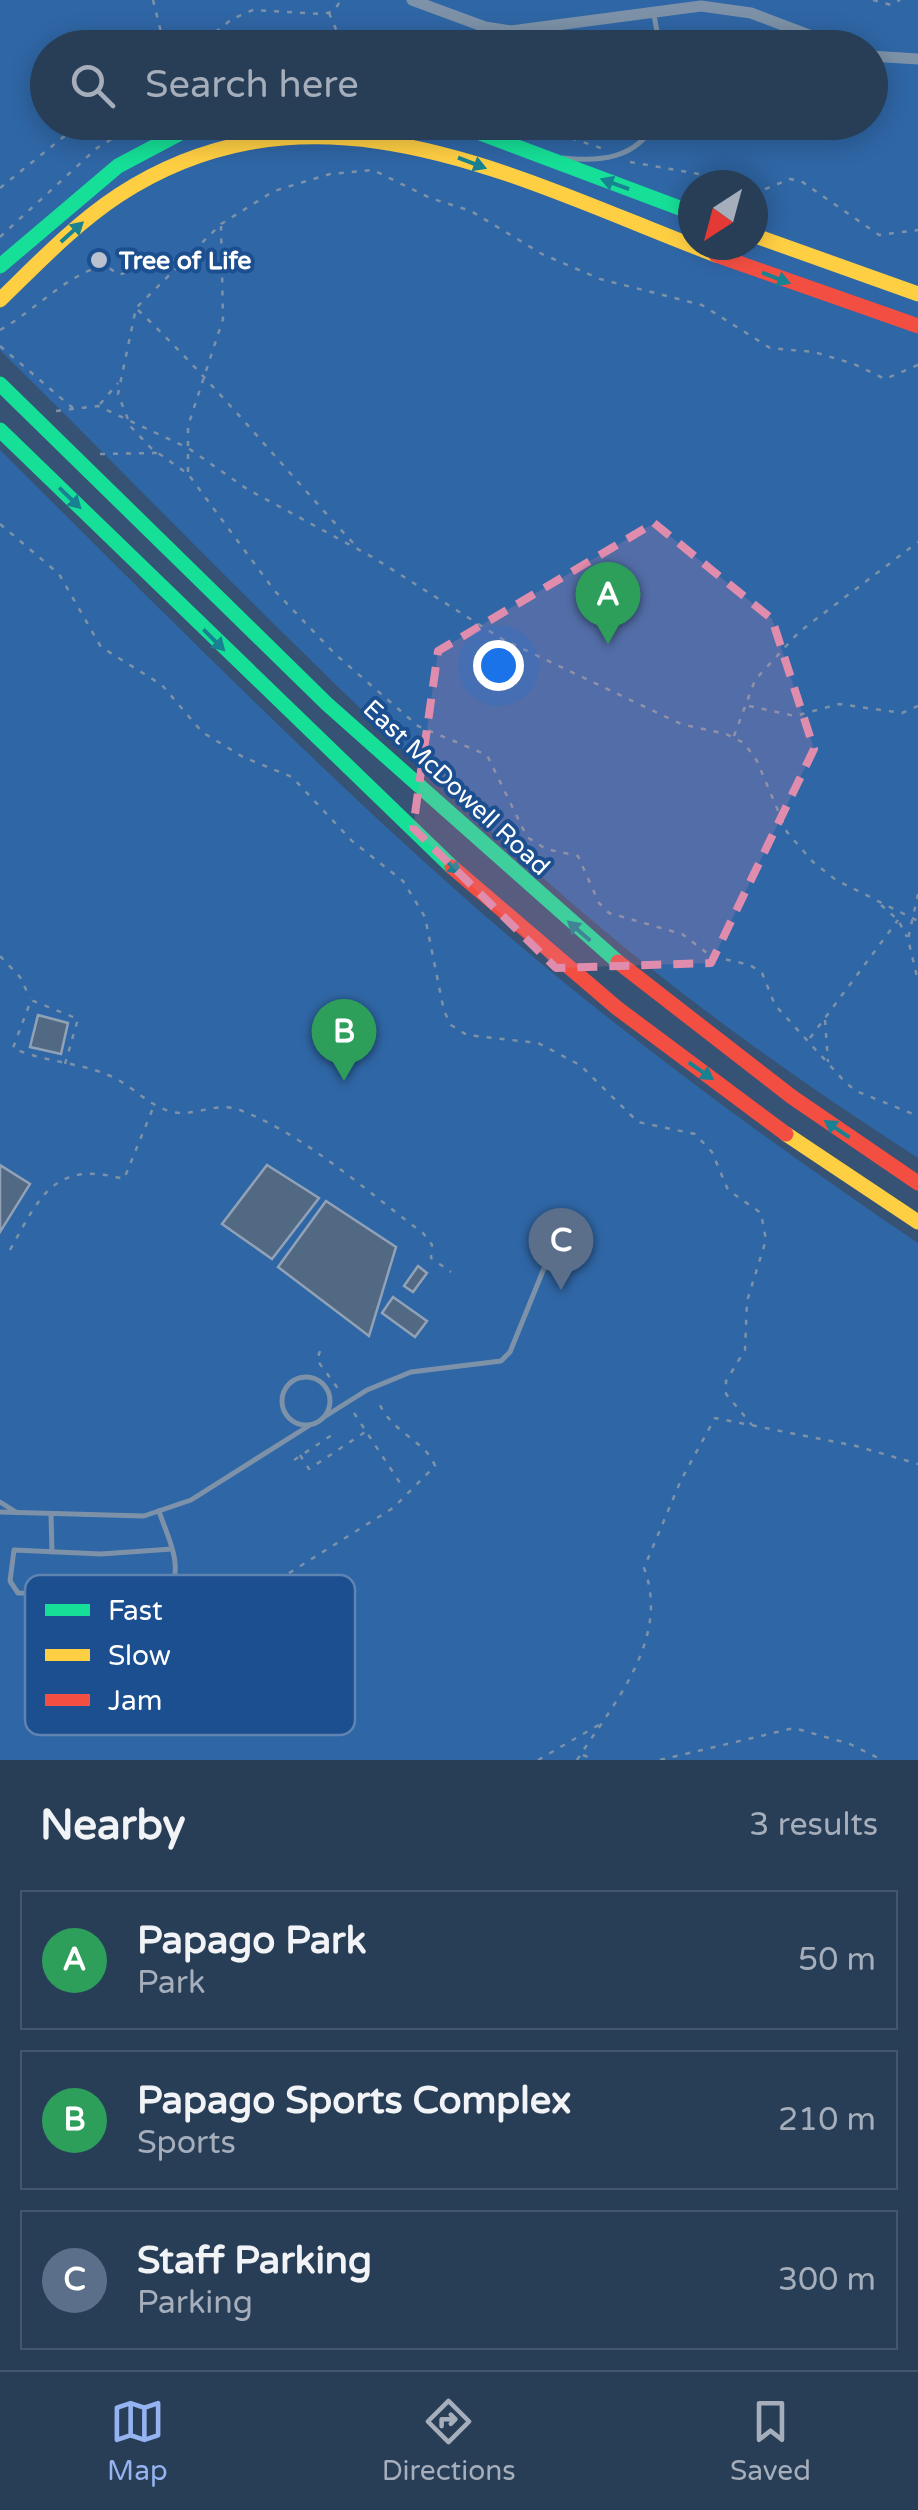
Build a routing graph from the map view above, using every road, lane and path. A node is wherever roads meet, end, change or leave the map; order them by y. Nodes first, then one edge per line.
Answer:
1 (153, 0) edge
2 (341, 0) edge
3 (412, 0) edge
4 (873, 0) edge
5 (900, 0) edge
6 (702, 3) edge
7 (654, 12) junction
8 (329, 13) junction
9 (160, 30) edge
10 (218, 30) edge
11 (336, 30) edge
12 (505, 30) edge
13 (519, 30) edge
14 (657, 30) edge
15 (796, 30) edge
16 (888, 57) edge
17 (918, 59) edge
18 (60, 140) edge
19 (111, 140) edge
20 (165, 140) edge
21 (269, 140) edge
22 (394, 140) edge
23 (499, 140) edge
24 (570, 140) edge
25 (640, 140) edge
26 (613, 150) dead end
27 (537, 154) junction
28 (628, 160) dead end
29 (679, 170) edge
30 (0, 188) edge
31 (768, 188) edge
32 (678, 207) edge
33 (221, 224) junction
34 (918, 230) edge
35 (0, 237) edge
36 (768, 240) edge
37 (186, 262) junction
38 (0, 266) edge
39 (918, 294) edge
40 (0, 300) edge
41 (136, 308) junction
42 (918, 326) edge
43 (0, 330) edge
44 (0, 346) edge
45 (918, 365) edge
46 (205, 373) junction
47 (121, 378) junction
48 (0, 384) edge
49 (98, 406) junction
50 (56, 411) dead end
51 (76, 411) junction
52 (125, 419) junction
53 (0, 430) edge
54 (188, 448) junction
55 (158, 453) junction
56 (100, 454) dead end
57 (188, 474) junction
58 (0, 524) edge
59 (918, 542) edge
60 (361, 551) junction
61 (747, 706) junction
62 (918, 706) edge
63 (734, 738) junction
64 (918, 894) edge
65 (876, 901) junction
66 (910, 917) junction
67 (898, 920) junction
68 (918, 920) edge
69 (908, 939) junction
70 (0, 956) edge
71 (918, 981) edge
72 (31, 1000) junction
73 (826, 1017) junction
74 (809, 1039) junction
75 (828, 1063) junction
76 (65, 1064) dead end
77 (154, 1107) junction
78 (918, 1116) edge
79 (918, 1184) edge
80 (918, 1222) edge
81 (10, 1250) dead end
82 (550, 1256) dead end
83 (451, 1272) dead end
84 (320, 1351) dead end
85 (373, 1387) junction
86 (339, 1390) dead end
87 (354, 1414) dead end
88 (324, 1417) junction
89 (310, 1424) junction
90 (752, 1425) junction
91 (366, 1431) junction
92 (334, 1433) dead end
93 (329, 1436) junction
94 (315, 1446) junction
95 (338, 1450) junction
96 (300, 1456) junction
97 (324, 1459) junction
98 (294, 1460) dead end
99 (918, 1464) edge
100 (402, 1486) dead end
101 (0, 1502) edge
102 (159, 1511) junction
103 (0, 1512) edge
104 (18, 1514) junction
105 (52, 1515) junction
106 (172, 1549) junction
107 (52, 1552) junction
108 (177, 1575) edge
109 (286, 1575) edge
110 (25, 1593) edge
111 (604, 1722) junction
112 (580, 1754) junction
113 (538, 1760) edge
114 (576, 1760) edge
115 (595, 1760) edge
116 (660, 1760) edge
117 (882, 1760) edge

1 - 9 path
2 - 8 path
3 - 12 street
4 - 5 path
6 - 7 street
6 - 15 street
7 - 13 street
7 - 14 lane
8 - 10 path
8 - 11 path
16 - 17 street
18 - 30 path
19 - 35 path
20 - 38 main road
40 -> 21 main road
22 -> 42 main road
23 - 27 main road
24 - 26 path
25 - 27 lane
32 -> 27 main road
28 - 29 path
31 - 34 path
33 - 37 path
33 - 45 path
33 - 46 path
36 - 39 main road
37 - 41 path
37 - 43 path
41 - 46 path
41 - 47 path
44 - 51 path
46 - 54 path
46 - 60 path
47 - 49 path
47 - 52 path
79 -> 48 main road, East McDowell Road
49 - 51 path
49 - 52 path
50 - 51 path
52 - 54 path
52 - 55 path
53 -> 80 main road
54 - 57 path
54 - 60 path
55 - 56 path
55 - 57 path
57 - 74 path
58 - 90 path
59 - 61 path
60 - 63 path
61 - 62 path
61 - 63 path
63 - 65 path
64 - 66 path
65 - 66 path
65 - 67 path
66 - 68 path
66 - 69 path
67 - 69 path
67 - 73 path
69 - 71 path
70 - 72 path
72 - 76 path
72 - 77 path
73 - 74 path
73 - 75 path
74 - 75 path
75 - 78 path
77 - 81 path
77 - 83 path
82 - 85 lane
84 - 86 path
85 - 88 lane
85 - 109 path
87 - 91 path
88 - 89 lane
88 - 89 lane
89 - 102 lane
90 - 99 path
90 - 111 path
91 - 95 path
91 - 100 path
92 - 93 path
93 - 94 path
93 - 95 path
94 - 96 path
94 - 97 path
95 - 97 path
96 - 97 path
96 - 98 path
101 - 104 lane
102 - 105 lane
102 - 106 lane
103 - 104 lane
104 - 105 lane
105 - 107 lane
106 - 107 lane
106 - 108 lane
107 - 110 lane
111 - 112 path
111 - 113 path
112 - 114 path
112 - 115 path
116 - 117 path

